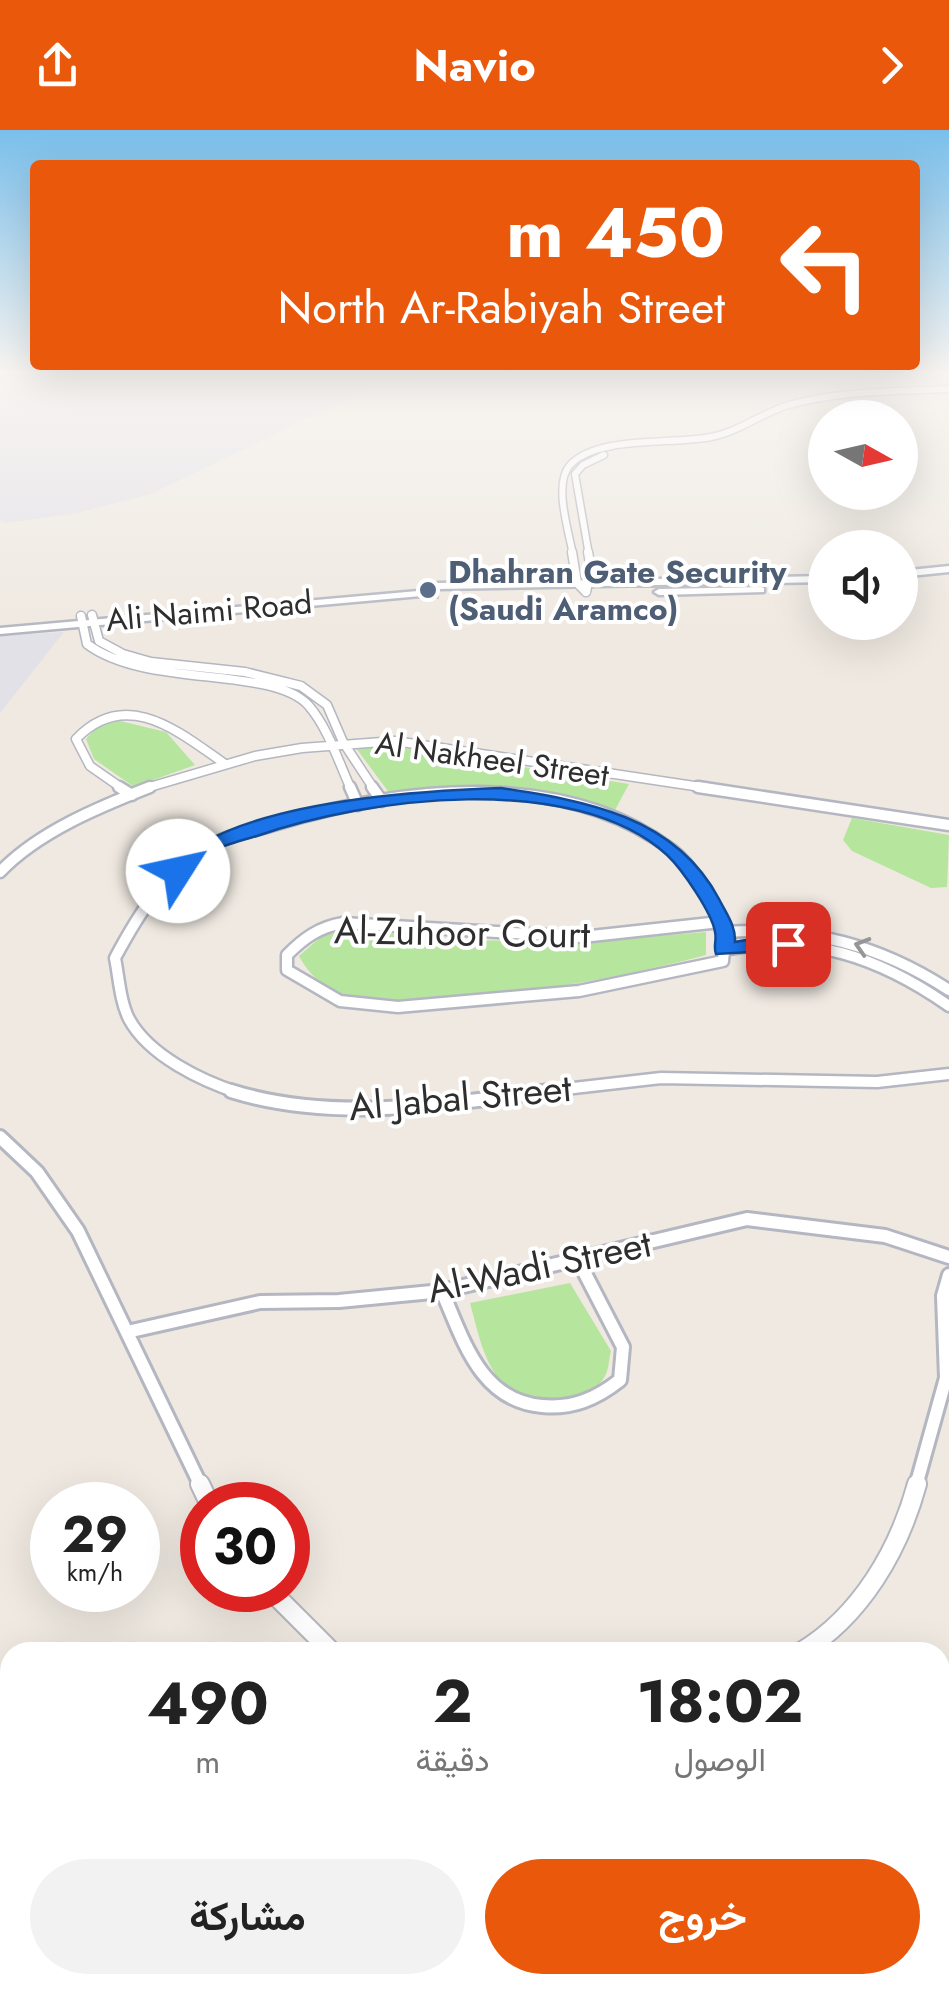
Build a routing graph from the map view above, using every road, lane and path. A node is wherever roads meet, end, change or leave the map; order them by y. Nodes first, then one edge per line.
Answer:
1 (577, 459) edge
2 (596, 459) edge
3 (591, 568) junction
4 (949, 569) edge
5 (918, 572) edge
6 (949, 578) edge
7 (808, 579) edge
8 (690, 580) junction
9 (918, 581) edge
10 (577, 583) junction
11 (588, 588) junction
12 (808, 588) edge
13 (453, 589) junction
14 (418, 590) tunnel mouth
15 (438, 590) tunnel mouth
16 (88, 619) junction
17 (0, 623) edge
18 (0, 631) edge
19 (343, 741) junction
20 (327, 744) junction
21 (225, 764) junction
22 (132, 795) junction
23 (382, 801) junction
24 (358, 805) junction
25 (949, 825) edge
26 (0, 872) edge
27 (723, 927) junction
28 (724, 950) junction
29 (949, 990) edge
30 (949, 1006) edge
31 (949, 1074) edge
32 (0, 1137) edge
33 (949, 1257) edge
34 (578, 1260) junction
35 (949, 1275) edge
36 (442, 1291) junction
37 (127, 1332) junction
38 (199, 1482) edge
39 (292, 1612) edge
40 (322, 1642) edge
41 (818, 1642) edge

1 - 10 street
2 - 3 street
3 - 8 main road
3 - 11 street
4 - 5 main road
6 - 9 main road
7 - 8 main road
8 - 11 main road
10 - 11 main road
10 - 13 main road
11 - 12 main road
11 - 13 main road
13 - 15 main road
14 - 16 main road, Ali Naimi Road
16 - 17 main road, Ali Naimi Road
16 - 18 main road, Ali Naimi Road
16 - 19 street
16 - 20 street
19 - 20 street, Al Nakheel Street
19 - 23 street
19 - 25 street, Al Nakheel Street
20 - 21 street, Al Nakheel Street
20 - 24 street
21 - 22 street, Al Nakheel Street
21 - 22 street
22 - 26 street, Al Nakheel Street
23 - 24 street, Al Jabal Street
23 - 27 street, Al Jabal Street
24 - 31 street, Al Jabal Street
27 - 28 street
27 - 28 street, Al-Zuhoor Court
29 -> 27 street
28 - 30 street
32 - 37 street
33 - 34 street, Al-Wadi Street
34 - 36 street, Al-Wadi Street
34 - 36 street
35 - 41 street
36 - 37 street, Al-Wadi Street
37 - 38 street
39 - 40 street

